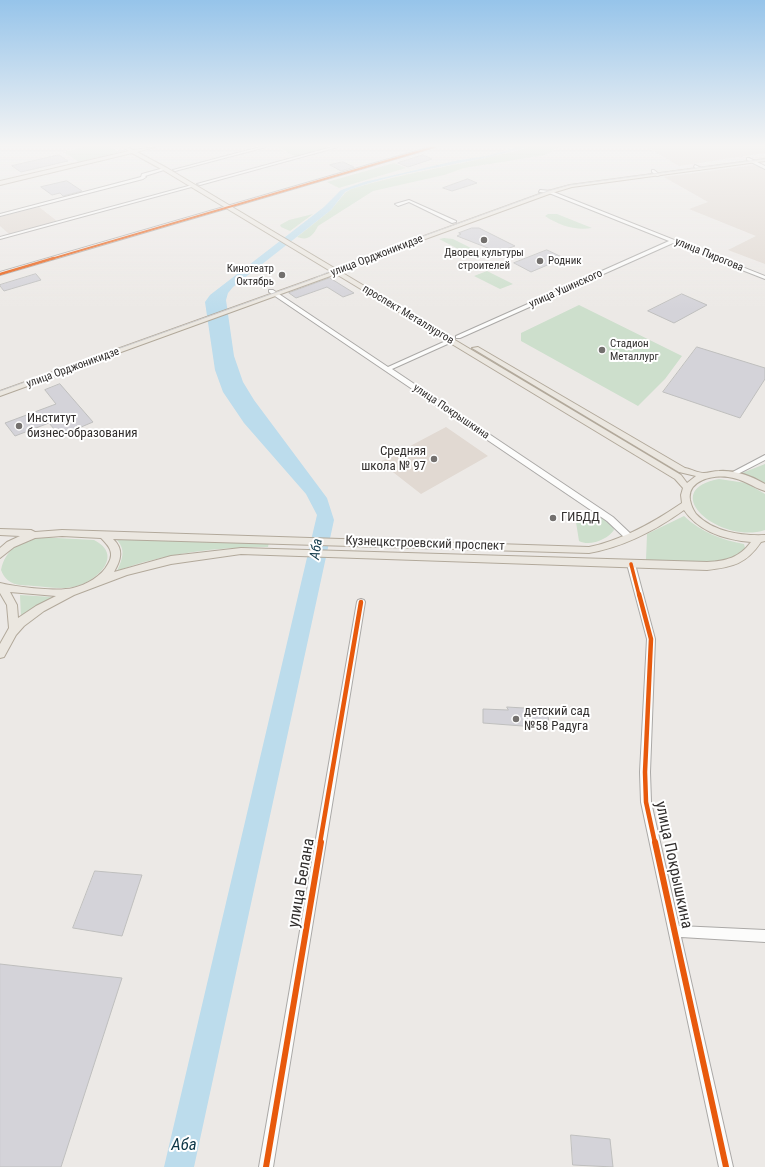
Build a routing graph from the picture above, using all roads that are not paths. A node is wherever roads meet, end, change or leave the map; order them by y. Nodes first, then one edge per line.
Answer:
1 (52, 201) edge
2 (136, 201) edge
3 (222, 201) edge
4 (224, 201) edge
5 (251, 201) edge
6 (404, 201) edge
7 (410, 201) edge
8 (509, 201) edge
9 (524, 201) edge
10 (574, 201) edge
11 (398, 205) dead end
12 (232, 207) junction
13 (0, 215) edge
14 (454, 222) junction
15 (0, 238) edge
16 (673, 241) junction
17 (302, 248) junction
18 (336, 269) junction
19 (0, 274) edge
20 (765, 278) edge
21 (274, 293) junction
22 (201, 319) junction
23 (454, 339) junction
24 (388, 369) junction
25 (0, 387) edge
26 (0, 394) edge
27 (765, 457) edge
28 (730, 475) junction
29 (705, 476) junction
30 (687, 488) junction
31 (765, 488) edge
32 (686, 504) junction
33 (0, 532) edge
34 (39, 534) junction
35 (103, 535) junction
36 (629, 537) junction
37 (761, 539) edge
38 (0, 554) edge
39 (631, 564) junction
40 (97, 582) junction
41 (1, 587) edge
42 (72, 593) junction
43 (361, 602) dead end
44 (14, 630) junction
45 (0, 654) edge
46 (674, 931) junction
47 (765, 936) edge
48 (266, 1167) edge
49 (726, 1167) edge

1 - 13 street
2 - 15 street
3 - 12 main road, проспект Металлургов
4 - 12 main road, проспект Металлургов
5 - 12 street
6 - 11 street
7 - 14 street
8 - 14 main road, улица Орджоникидзе
9 - 18 main road, улица Орджоникидзе
10 - 16 street, улица Пирогова
12 - 17 main road, проспект Металлургов
12 - 17 main road, проспект Металлургов
12 - 19 street
14 - 18 main road, улица Орджоникидзе
16 - 20 street, улица Пирогова
16 - 23 street, улица Ушинского
17 - 18 main road, проспект Металлургов
18 - 21 main road, улица Орджоникидзе
18 - 23 main road, проспект Металлургов
21 - 22 main road, улица Орджоникидзе
21 - 24 street, улица Покрышкина
22 - 25 main road, улица Орджоникидзе
22 - 26 main road, улица Орджоникидзе
23 - 24 street, улица Ушинского
23 - 29 main road, проспект Металлургов
23 - 30 main road, проспект Металлургов
24 - 36 street, улица Покрышкина
27 - 28 street
28 - 29 main road
28 - 31 main road
29 - 30 main road
30 - 32 main road
32 - 36 main road, Кузнецкстроевский проспект
32 - 37 main road
33 - 34 main road
34 - 35 main road, Кузнецкстроевский проспект
34 - 38 main road
35 - 36 main road, Кузнецкстроевский проспект
35 - 40 main road
37 - 39 main road, Кузнецкстроевский проспект
39 - 40 main road, Кузнецкстроевский проспект
39 - 46 street, улица Покрышкина
40 - 42 main road, Кузнецкстроевский проспект
41 - 42 main road
41 - 44 main road
42 - 44 main road, Кузнецкстроевский проспект
43 - 48 street, улица Белана
44 - 45 main road
46 - 47 street
46 - 49 street, улица Покрышкина

